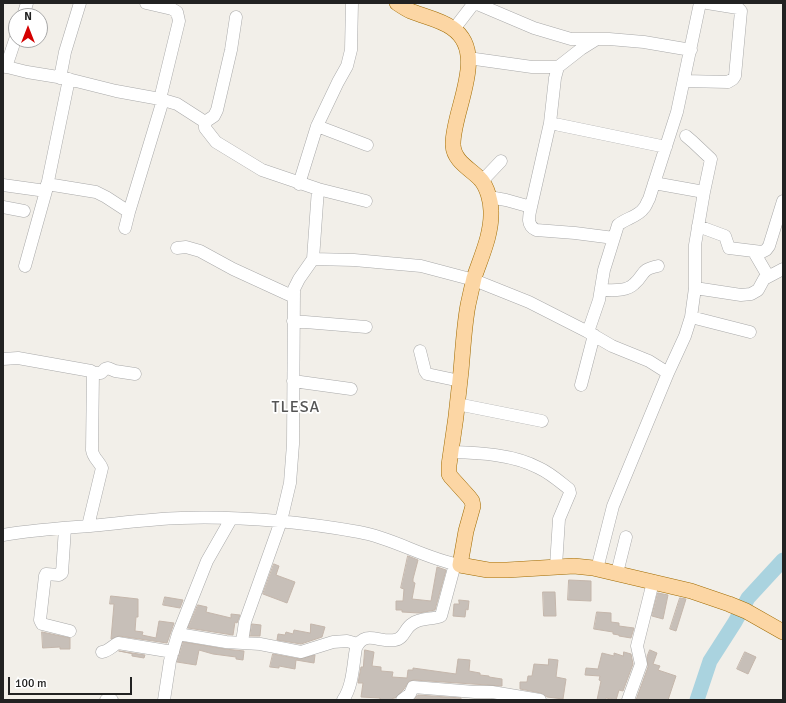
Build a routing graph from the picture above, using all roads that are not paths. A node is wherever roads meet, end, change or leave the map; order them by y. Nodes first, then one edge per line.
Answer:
1 (80, 3) edge
2 (146, 3) edge
3 (352, 3) edge
4 (397, 3) edge
5 (475, 3) edge
6 (700, 3) edge
7 (707, 3) edge
8 (236, 17) dead end
9 (454, 29) junction
10 (597, 39) junction
11 (11, 48) edge
12 (690, 50) junction
13 (468, 58) junction
14 (4, 67) edge
15 (558, 67) junction
16 (64, 78) junction
17 (684, 81) junction
18 (162, 99) junction
19 (205, 122) junction
20 (550, 123) junction
21 (317, 126) junction
22 (686, 136) dead end
23 (367, 144) dead end
24 (666, 147) junction
25 (501, 161) dead end
26 (482, 181) junction
27 (654, 183) junction
28 (3, 184) edge
29 (299, 184) junction
30 (47, 188) junction
31 (318, 189) junction
32 (704, 192) junction
33 (488, 197) junction
34 (366, 201) dead end
35 (783, 201) edge
36 (3, 207) edge
37 (531, 207) junction
38 (24, 212) dead end
39 (129, 212) junction
40 (698, 226) junction
41 (125, 228) dead end
42 (614, 238) junction
43 (177, 248) dead end
44 (754, 252) junction
45 (313, 259) junction
46 (25, 266) dead end
47 (658, 266) dead end
48 (783, 269) edge
49 (768, 276) junction
50 (474, 280) junction
51 (695, 288) junction
52 (601, 290) junction
53 (294, 297) junction
54 (691, 317) junction
55 (293, 321) junction
56 (366, 327) dead end
57 (750, 332) dead end
58 (591, 334) junction
59 (420, 350) dead end
60 (3, 359) edge
61 (668, 372) junction
62 (93, 373) junction
63 (135, 374) dead end
64 (293, 381) junction
65 (460, 381) junction
66 (582, 385) dead end
67 (351, 389) dead end
68 (457, 404) junction
69 (542, 421) dead end
70 (451, 452) junction
71 (231, 518) junction
72 (281, 521) junction
73 (88, 526) junction
74 (65, 528) junction
75 (3, 535) edge
76 (626, 537) dead end
77 (458, 565) junction
78 (556, 566) junction
79 (597, 569) junction
80 (617, 573) junction
81 (653, 582) junction
82 (70, 631) dead end
83 (783, 632) edge
84 (178, 634) junction
85 (242, 642) junction
86 (358, 644) junction
87 (102, 652) dead end
88 (173, 652) junction
89 (106, 700) edge
90 (112, 700) edge
91 (164, 700) edge
92 (343, 700) edge
93 (402, 700) edge
94 (540, 700) edge
95 (628, 700) edge

1 - 16 street
2 - 18 street
3 - 21 street
4 - 9 main road
5 - 9 street
5 - 10 street
6 - 12 street
7 - 17 street
8 - 19 street
9 - 13 main road
10 - 12 street
10 - 15 street
11 - 14 street
12 - 17 street
13 - 15 street
13 - 26 main road
14 - 16 street
15 - 20 street
16 - 18 street
16 - 30 street
17 - 24 street
18 - 19 street
18 - 39 street
19 - 29 street
20 - 24 street
20 - 37 street
21 - 23 street
21 - 29 street
22 - 32 street
24 - 27 street
25 - 26 street
26 - 33 main road
27 - 32 street
27 - 42 street
28 - 30 street
29 - 31 street
30 - 39 street
30 - 46 street
31 - 34 street
31 - 45 street
32 - 40 street
33 - 37 street
33 - 50 main road
35 - 44 street
36 - 38 street
37 - 42 street
39 - 41 street
40 - 44 street
40 - 51 street
42 - 52 street
43 - 53 street
44 - 49 street
45 - 50 street
45 - 53 street
47 - 52 street
48 - 49 street
49 - 51 street
50 - 58 street
50 - 65 main road
51 - 54 street
52 - 58 street
53 - 55 street
54 - 57 street
54 - 61 street
55 - 56 street
55 - 64 street
58 - 61 street
58 - 66 street
59 - 65 street
60 - 62 street
61 - 79 street
62 - 63 street
62 - 73 street
64 - 67 street
64 - 72 street
65 - 68 main road
68 - 69 street
68 - 70 main road
70 - 77 main road
70 - 78 street
71 - 72 street
71 - 73 street
71 - 84 street
72 - 77 street
72 - 85 street
73 - 74 street
74 - 75 street
74 - 82 street
76 - 80 street
77 - 78 main road
77 - 86 street
78 - 79 main road
79 - 80 main road
80 - 81 main road
81 - 83 main road
81 - 95 street
84 - 85 street
84 - 88 street
85 - 86 street
86 - 92 street
87 - 88 street
88 - 91 street
89 - 90 street
93 - 94 street

